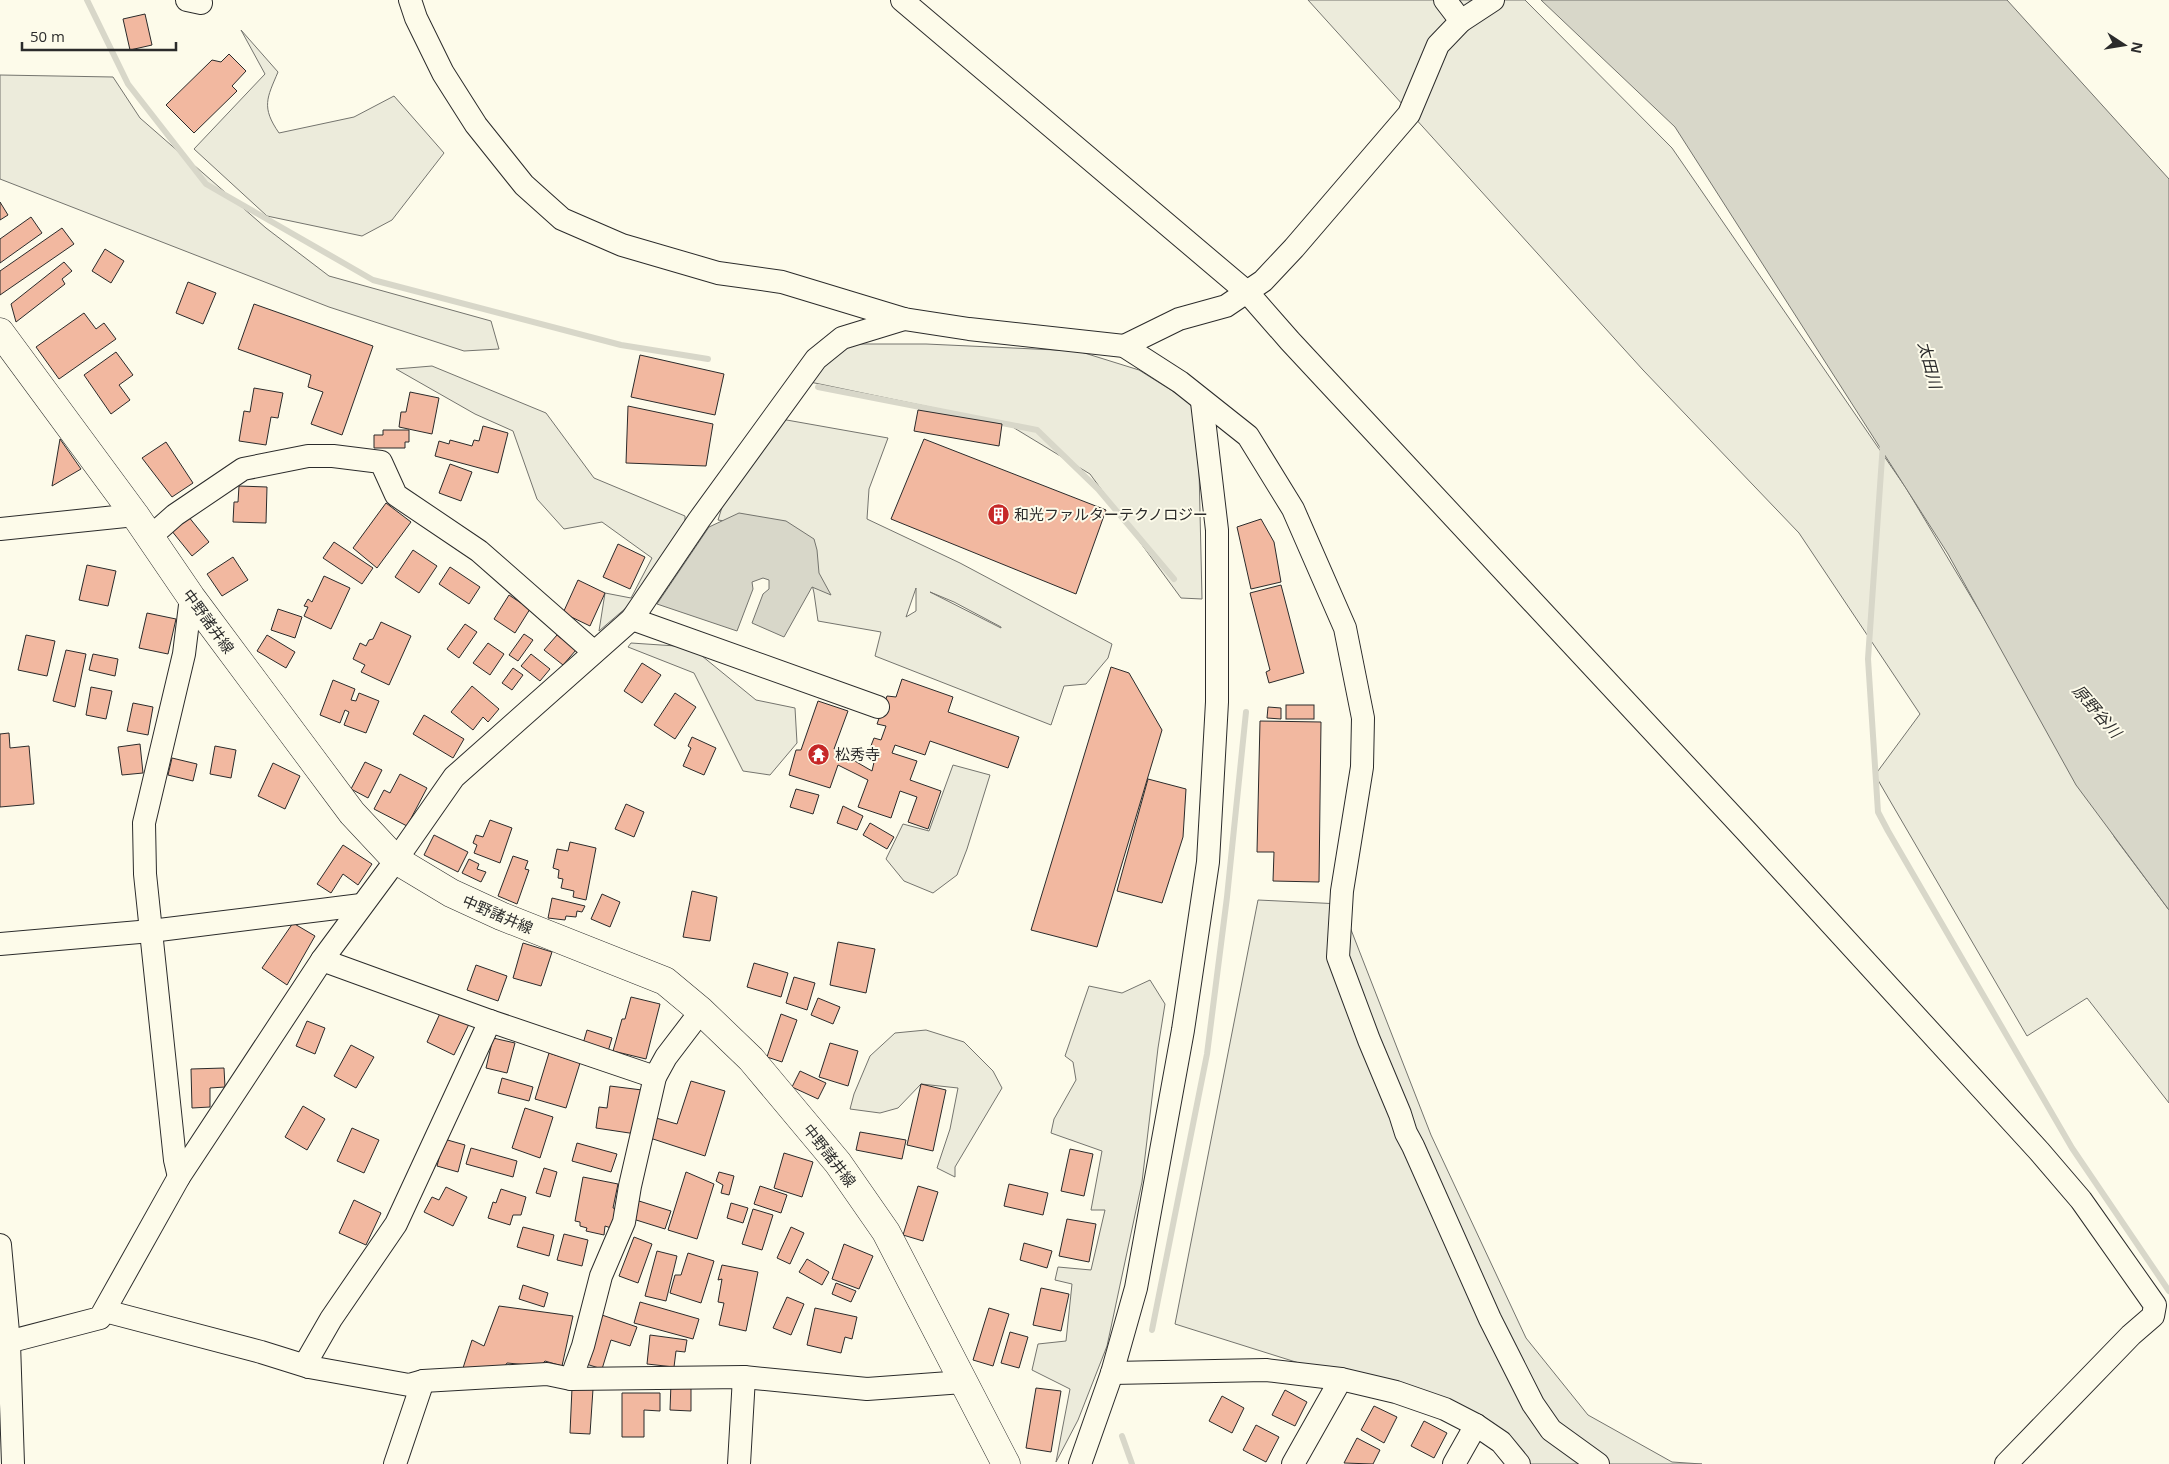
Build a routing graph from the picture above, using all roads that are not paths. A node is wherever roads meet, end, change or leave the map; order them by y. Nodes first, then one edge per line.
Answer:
1 (410, 0) edge
2 (1445, 0) edge
3 (1494, 0) edge
4 (904, 1) edge
5 (1460, 21) junction
6 (1248, 293) junction
7 (904, 319) junction
8 (0, 332) edge
9 (1124, 346) junction
10 (1202, 402) junction
11 (135, 515) junction
12 (0, 529) edge
13 (149, 538) junction
14 (191, 597) junction
15 (632, 618) junction
16 (594, 652) junction
17 (878, 707) dead end
18 (396, 860) junction
19 (362, 904) junction
20 (151, 931) junction
21 (0, 944) edge
22 (322, 960) junction
23 (701, 1011) junction
24 (490, 1021) junction
25 (655, 1077) junction
26 (179, 1177) junction
27 (0, 1245) edge
28 (106, 1311) junction
29 (4, 1344) edge
30 (309, 1367) junction
31 (1112, 1373) junction
32 (744, 1377) junction
33 (1341, 1379) junction
34 (572, 1380) junction
35 (423, 1381) junction
36 (963, 1382) junction
37 (1476, 1424) junction
38 (13, 1464) edge
39 (395, 1464) edge
40 (739, 1464) edge
41 (1006, 1464) edge
42 (1080, 1464) edge
43 (1294, 1464) edge
44 (1454, 1464) edge
45 (1519, 1464) edge
46 (1598, 1464) edge
47 (2006, 1464) edge

1 - 7 street
2 - 5 street
3 - 5 street
4 - 6 street
5 - 6 street
6 - 9 street
6 - 47 street
7 - 9 street
7 - 15 street
8 - 11 main road, 中野諸井線
9 - 10 street
10 - 31 street
10 - 46 street
11 - 12 street
11 - 13 main road, 中野諸井線
13 - 14 main road, 中野諸井線
13 - 16 street
14 - 18 main road, 中野諸井線
14 - 20 street
15 - 16 street
15 - 17 street
16 - 18 street
18 - 19 street
18 - 23 main road, 中野諸井線
19 - 20 street
19 - 22 street
20 - 21 street
20 - 26 street
22 - 24 street
22 - 26 street
23 - 25 street
23 - 36 main road, 中野諸井線
24 - 25 street
24 - 30 street
25 - 34 street
26 - 28 street
27 - 29 street
28 - 29 street
28 - 30 street
29 - 38 street
30 - 35 street
31 - 33 street
31 - 42 street
32 - 34 street
32 - 36 street
32 - 40 street
33 - 37 street
33 - 43 street
34 - 35 street
35 - 39 street
36 - 41 main road, 中野諸井線
37 - 44 street
37 - 45 street

